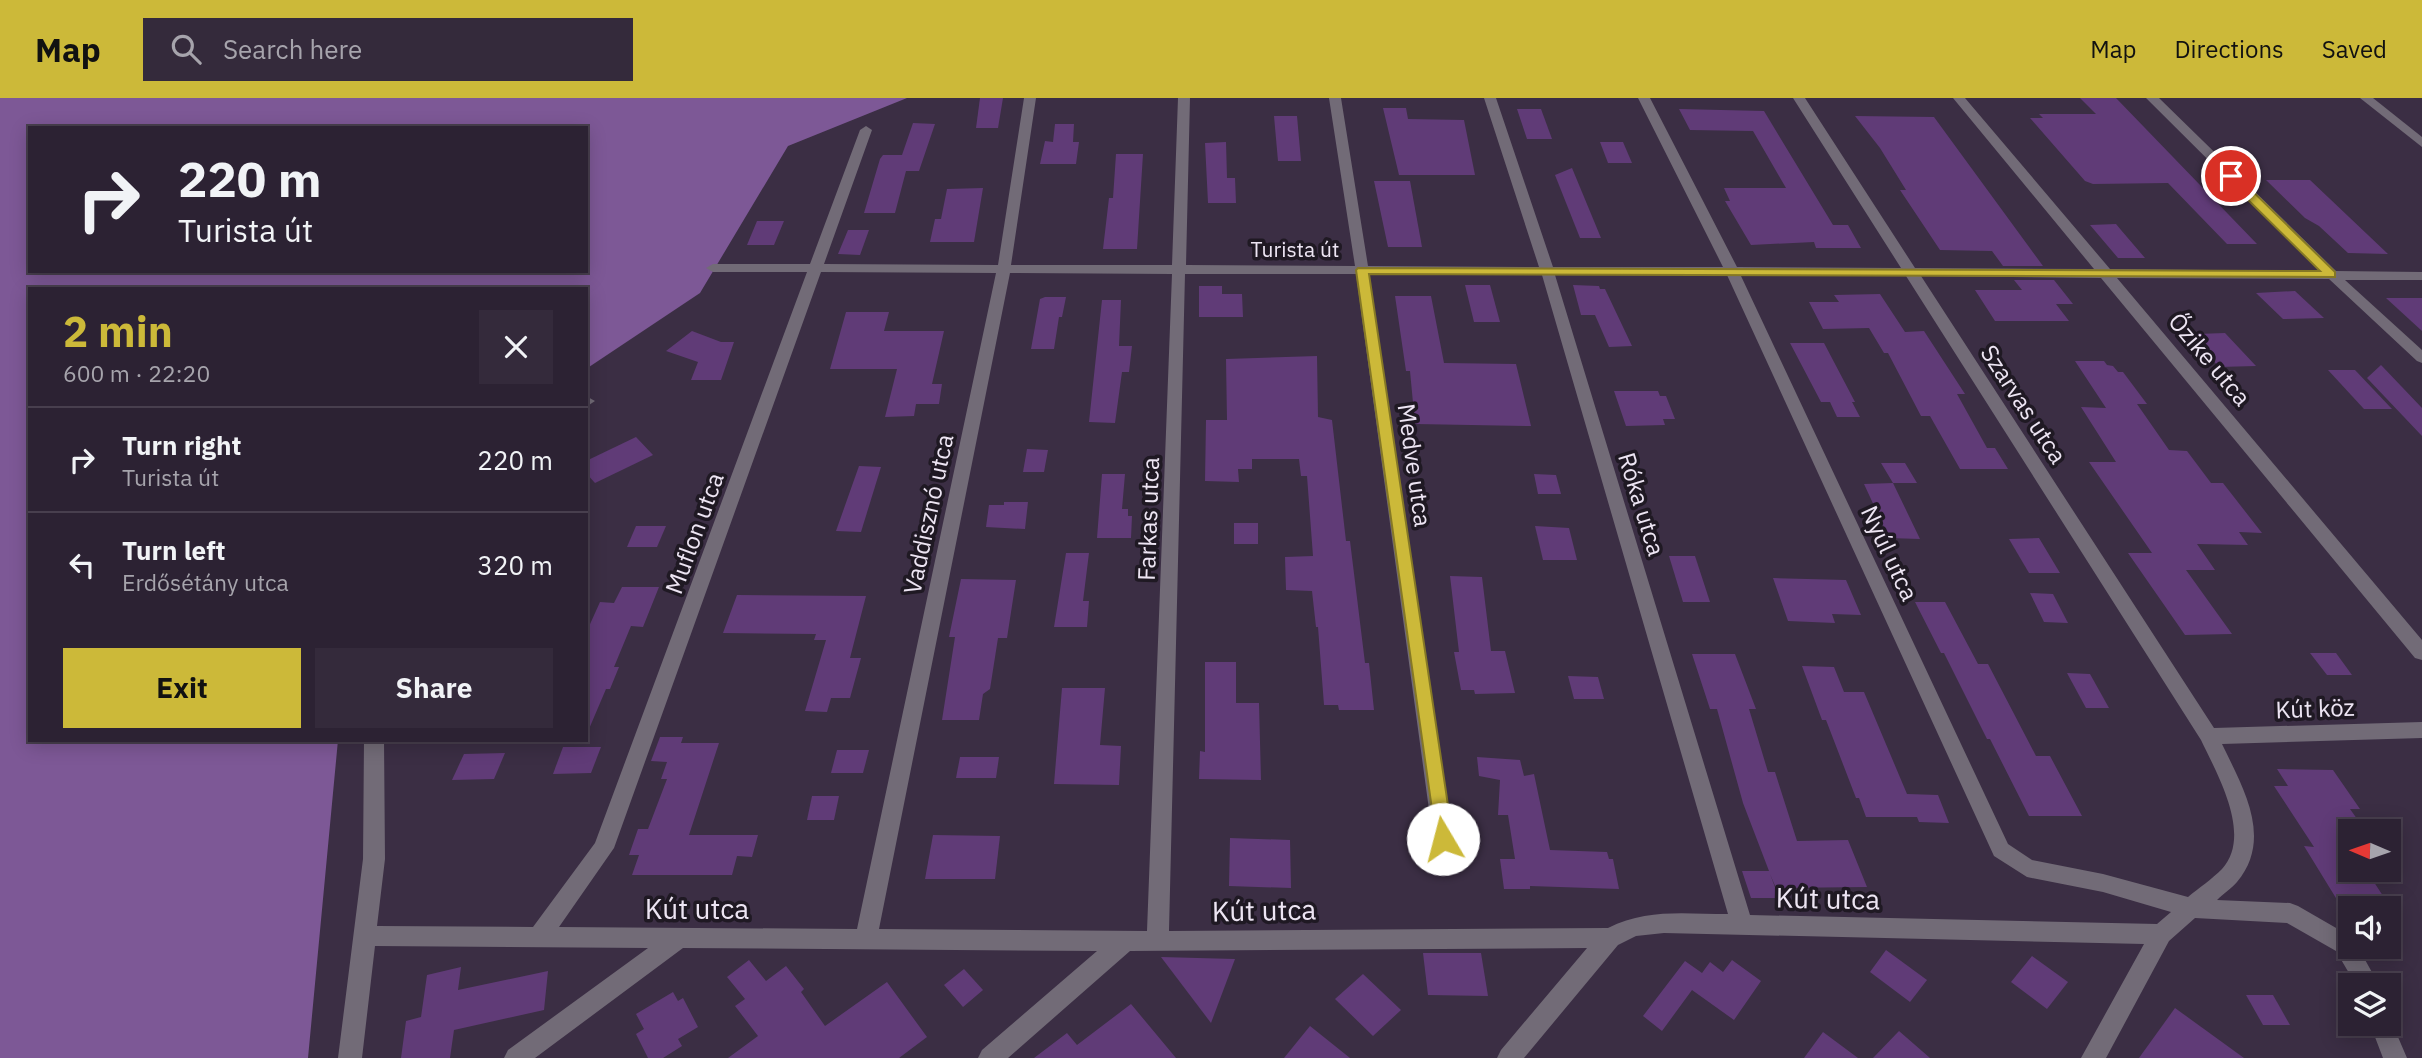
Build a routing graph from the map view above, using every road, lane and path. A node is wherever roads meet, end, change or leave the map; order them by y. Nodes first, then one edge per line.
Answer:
1 (1030, 98) edge
2 (1184, 98) edge
3 (1335, 98) edge
4 (1490, 98) edge
5 (1644, 98) edge
6 (1799, 98) edge
7 (1959, 98) edge
8 (2152, 98) edge
9 (2366, 98) edge
10 (866, 131) dead end
11 (2422, 143) edge
12 (713, 268) dead end
13 (817, 268) junction
14 (1004, 269) junction
15 (1180, 270) junction
16 (1362, 270) junction
17 (1547, 270) junction
18 (1732, 271) junction
19 (1909, 272) junction
20 (2108, 273) junction
21 (2330, 275) junction
22 (2422, 276) edge
23 (2422, 358) edge
24 (2422, 653) edge
25 (2422, 730) edge
26 (2209, 736) junction
27 (374, 742) edge
28 (1443, 839) dead end
29 (2191, 908) junction
30 (1742, 926) junction
31 (2161, 934) junction
32 (364, 936) junction
33 (539, 937) junction
34 (679, 937) junction
35 (1609, 938) junction
36 (866, 939) junction
37 (1125, 941) junction
38 (1158, 941) junction
39 (2361, 973) edge
40 (2387, 1036) edge
41 (350, 1058) edge
42 (516, 1058) edge
43 (990, 1058) edge
44 (1509, 1058) edge
45 (2093, 1058) edge
46 (2395, 1058) edge

1 - 14 street, Vaddisznó utca
2 - 15 street, Farkas utca
3 - 16 street, Medve utca
4 - 17 street, Róka utca
5 - 18 street, Nyúl utca
6 - 19 street, Szarvas utca
7 - 20 street, Őzike utca
8 - 21 street
9 - 11 street
10 - 13 street, Muflon utca
12 - 13 street, Turista út
13 - 14 street, Turista út
13 - 33 street, Muflon utca
14 - 15 street, Turista út
14 - 36 street, Vaddisznó utca
15 - 16 street, Turista út
15 - 38 street, Farkas utca
16 - 17 street, Turista út
16 - 28 street, Medve utca
17 - 18 street, Turista út
17 - 30 street, Róka utca
18 - 19 street, Turista út
18 - 29 street, Nyúl utca
19 - 20 street, Turista út
19 - 26 street, Szarvas utca
20 - 21 street, Turista út
20 - 24 street, Őzike utca
21 - 22 street, Turista út
21 - 23 street
25 - 26 street, Kút köz
26 - 29 street, Szarvas utca
27 - 32 street
29 - 31 street, Szarvas utca
29 - 39 street, Nyúl utca
30 - 31 street, Kút utca
30 - 35 street, Kút utca
31 - 45 street
32 - 33 street, Kút utca
32 - 41 street
33 - 34 street, Kút utca
34 - 36 street, Kút utca
34 - 42 street
35 - 38 street, Kút utca
35 - 44 street
36 - 37 street, Kút utca
37 - 38 street, Kút utca
37 - 43 street
40 - 46 street

